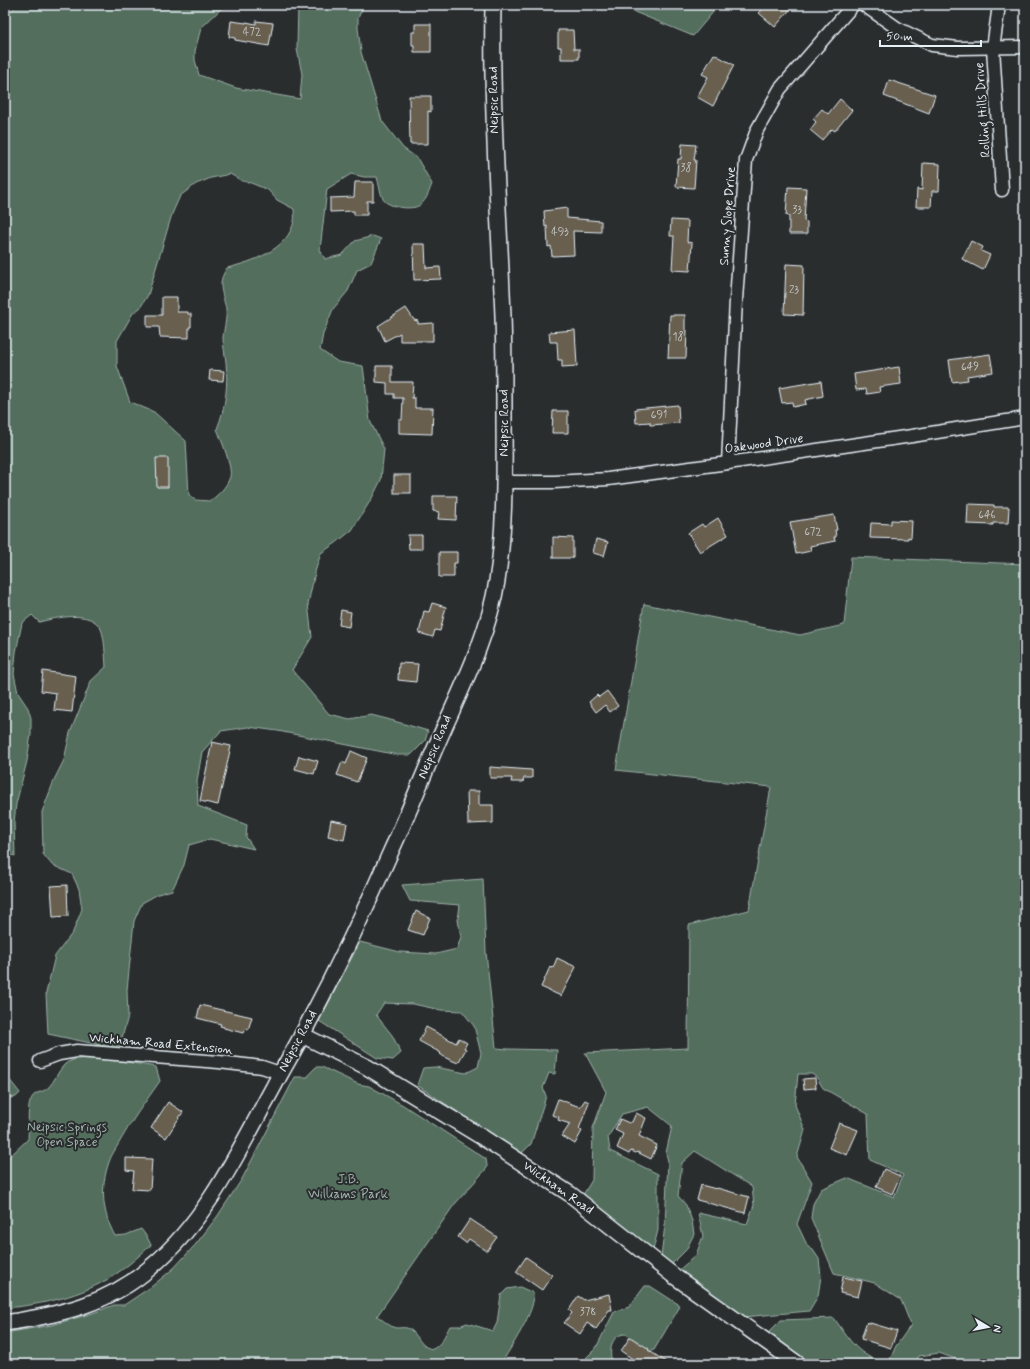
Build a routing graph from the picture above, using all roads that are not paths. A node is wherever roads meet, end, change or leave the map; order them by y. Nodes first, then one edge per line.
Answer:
1 (493, 5) edge
2 (853, 5) edge
3 (864, 5) edge
4 (999, 5) edge
5 (1025, 47) edge
6 (993, 48) junction
7 (1002, 190) dead end
8 (1025, 418) edge
9 (728, 463) junction
10 (504, 482) junction
11 (302, 1036) junction
12 (40, 1061) dead end
13 (280, 1073) junction
14 (5, 1324) edge
15 (798, 1364) edge

1 - 10 street, Neipsic Road
2 - 9 street, Sunny Slope Drive
3 - 6 street
4 - 6 street, Rolling Hills Drive
5 - 6 street
6 - 7 street, Rolling Hills Drive
8 - 9 street, Oakwood Drive
9 - 10 street, Oakwood Drive
10 - 11 street, Neipsic Road
11 - 13 street, Neipsic Road
11 - 15 street, Wickham Road
12 - 13 street, Wickham Road Extension
13 - 14 street, Neipsic Road

